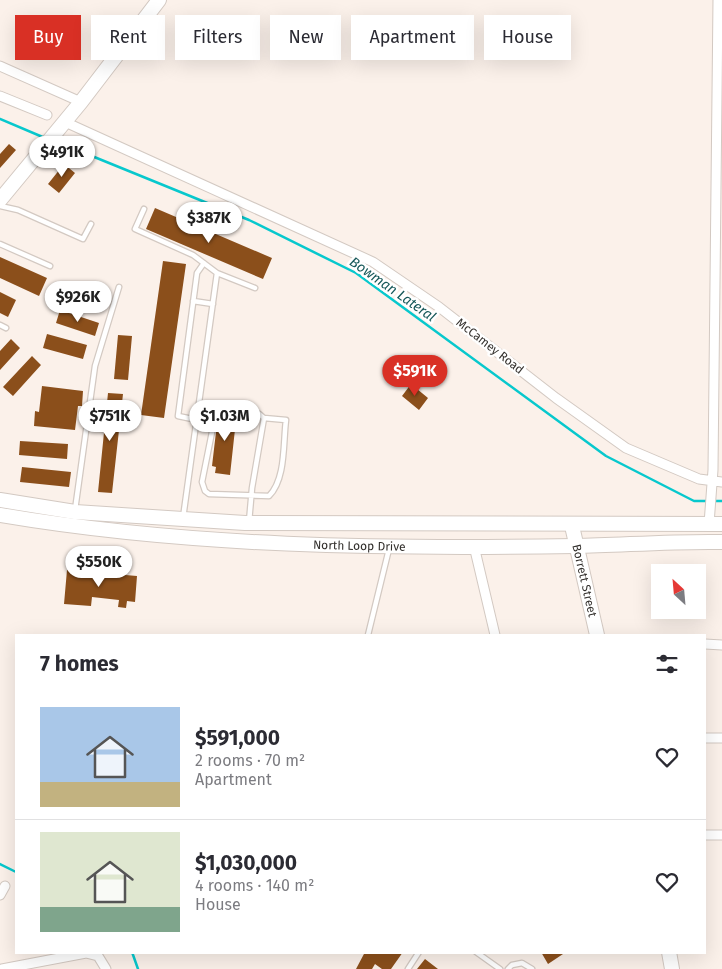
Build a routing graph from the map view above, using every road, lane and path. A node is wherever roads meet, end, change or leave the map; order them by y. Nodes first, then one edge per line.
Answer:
1 (159, 0) edge
2 (718, 0) edge
3 (720, 25) edge
4 (0, 66) edge
5 (719, 83) edge
6 (0, 96) edge
7 (81, 102) junction
8 (47, 115) dead end
9 (63, 124) junction
10 (719, 137) edge
11 (0, 200) edge
12 (0, 206) edge
13 (144, 209) dead end
14 (91, 224) dead end
15 (0, 244) edge
16 (204, 263) junction
17 (50, 266) dead end
18 (218, 273) junction
19 (119, 287) dead end
20 (256, 288) dead end
21 (193, 301) junction
22 (213, 304) junction
23 (0, 325) edge
24 (6, 328) dead end
25 (264, 418) junction
26 (197, 420) junction
27 (722, 482) edge
28 (712, 484) junction
29 (251, 496) junction
30 (0, 500) edge
31 (75, 512) junction
32 (0, 514) edge
33 (183, 519) junction
34 (714, 520) edge
35 (249, 523) junction
36 (325, 524) junction
37 (572, 526) junction
38 (722, 542) edge
39 (322, 543) junction
40 (390, 545) junction
41 (474, 546) junction
42 (576, 546) junction
43 (368, 634) edge
44 (494, 634) edge
45 (597, 634) edge
46 (706, 644) edge
47 (722, 644) edge
48 (706, 738) edge
49 (722, 738) edge
50 (706, 834) edge
51 (722, 835) edge
52 (5, 886) dead end
53 (0, 895) edge
54 (81, 954) edge
55 (90, 954) edge
56 (418, 954) edge
57 (479, 954) edge
58 (668, 954) edge
59 (2, 969) edge
60 (106, 969) edge
61 (408, 969) edge
62 (500, 969) edge
63 (508, 969) edge
64 (532, 969) edge
65 (672, 969) edge

1 - 7 main road
2 - 3 street
3 - 5 street
4 - 7 street
5 - 10 street
6 - 8 street
7 - 9 main road
9 - 11 main road
9 - 28 street, McCamey Road
10 - 28 street
12 - 14 lane
13 - 16 lane
15 - 17 lane
16 - 18 lane
16 - 21 lane
18 - 20 lane
18 - 22 lane
19 - 31 lane
21 - 22 lane
21 - 26 lane
22 - 26 lane
23 - 24 lane
25 - 29 lane
25 - 29 lane
25 - 29 lane
26 - 33 lane
27 - 28 street, McCamey Road
28 - 34 street
29 - 35 lane
30 - 31 main road, North Loop Drive
31 - 33 main road, North Loop Drive
32 - 39 main road, North Loop Drive
33 - 35 main road, North Loop Drive
34 - 37 main road, North Loop Drive
35 - 36 main road, North Loop Drive
36 - 37 main road, North Loop Drive
36 - 39 main road
37 - 42 main road, Borrett Street
38 - 42 main road, North Loop Drive
39 - 40 main road, North Loop Drive
40 - 41 main road, North Loop Drive
40 - 43 lane
41 - 42 main road, North Loop Drive
41 - 44 street
42 - 45 main road, Borrett Street
46 - 47 street
48 - 49 street
50 - 51 street
52 - 53 street
54 - 59 street
55 - 60 street
56 - 61 lane
57 - 62 lane
58 - 65 main road
63 - 64 lane

